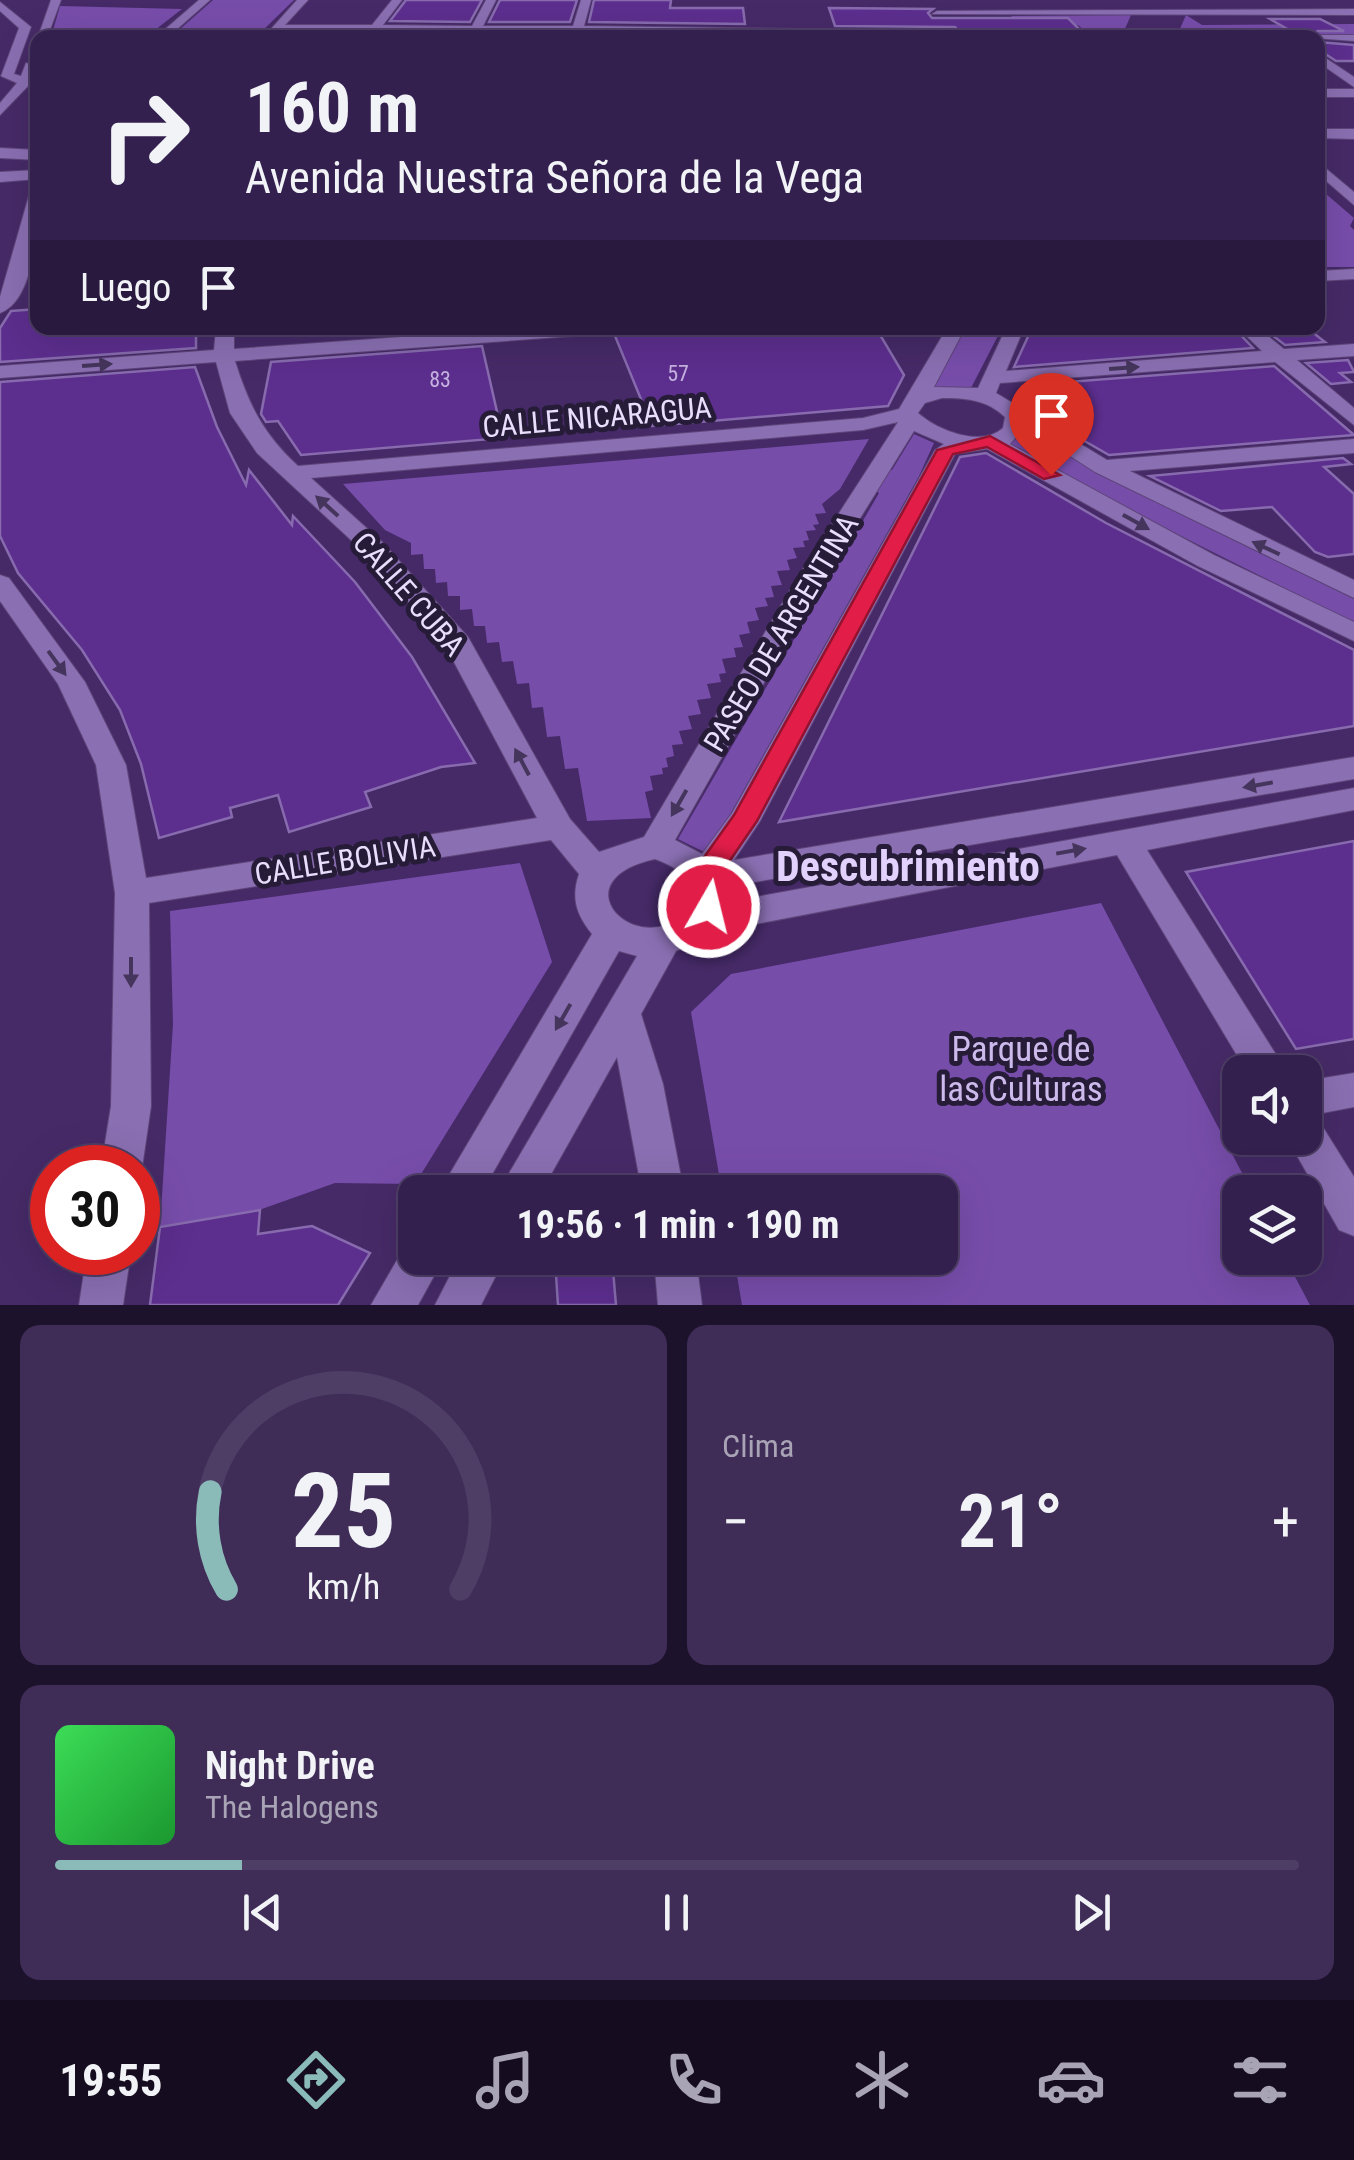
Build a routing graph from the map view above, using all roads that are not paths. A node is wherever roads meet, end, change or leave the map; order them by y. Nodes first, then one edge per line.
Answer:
1 (56, 0) edge
2 (205, 0) edge
3 (303, 0) edge
4 (396, 0) edge
5 (491, 0) edge
6 (586, 0) edge
7 (925, 0) edge
8 (1155, 0) edge
9 (1182, 0) edge
10 (1339, 0) edge
11 (0, 5) edge
12 (1354, 9) edge
13 (1148, 13) junction
14 (1175, 13) junction
15 (679, 14) dead end
16 (937, 14) junction
17 (43, 30) edge
18 (169, 30) edge
19 (274, 30) edge
20 (373, 30) edge
21 (475, 30) edge
22 (577, 30) edge
23 (679, 30) edge
24 (948, 30) edge
25 (1140, 30) edge
26 (1165, 30) edge
27 (1325, 38) edge
28 (1354, 38) edge
29 (1325, 62) edge
30 (30, 68) edge
31 (25, 82) junction
32 (1354, 83) edge
33 (1325, 93) edge
34 (1354, 93) edge
35 (1325, 94) edge
36 (0, 111) edge
37 (1354, 111) edge
38 (1325, 134) edge
39 (1354, 134) edge
40 (0, 154) edge
41 (30, 155) edge
42 (1325, 173) edge
43 (30, 175) edge
44 (0, 177) edge
45 (1354, 200) edge
46 (30, 251) edge
47 (1354, 274) edge
48 (1325, 276) edge
49 (0, 306) edge
50 (225, 335) edge
51 (506, 335) edge
52 (952, 335) edge
53 (1012, 335) edge
54 (1255, 335) edge
55 (1354, 350) edge
56 (224, 356) junction
57 (1279, 356) junction
58 (0, 372) edge
59 (988, 387) junction
60 (1009, 408) junction
61 (911, 411) junction
62 (1354, 419) edge
63 (979, 442) junction
64 (1354, 446) edge
65 (1102, 467) junction
66 (292, 473) junction
67 (1354, 566) edge
68 (1315, 571) junction
69 (0, 584) edge
70 (1354, 590) edge
71 (1354, 632) edge
72 (1354, 768) edge
73 (1354, 799) edge
74 (558, 827) junction
75 (1125, 841) junction
76 (655, 846) junction
77 (596, 871) junction
78 (707, 876) junction
79 (132, 893) junction
80 (700, 921) junction
81 (612, 933) junction
82 (664, 941) junction
83 (622, 1012) junction
84 (1257, 1055) edge
85 (1354, 1090) edge
86 (1322, 1096) edge
87 (124, 1145) edge
88 (1318, 1155) edge
89 (470, 1175) edge
90 (529, 1175) edge
91 (660, 1175) edge
92 (1354, 1216) edge
93 (106, 1275) edge
94 (412, 1275) edge
95 (474, 1275) edge
96 (677, 1275) edge
97 (101, 1305) edge
98 (394, 1305) edge
99 (457, 1305) edge
100 (680, 1305) edge

1 - 17 street
2 - 18 street
3 - 19 street
4 - 20 street
5 - 21 street
6 - 22 street
7 - 16 street
8 - 13 street
9 - 14 street
10 - 12 street
11 - 31 street
12 - 14 street
13 - 14 street
13 - 16 street
13 - 25 street
14 - 26 street
15 - 23 street
16 - 24 street
27 - 28 street
29 - 32 street
30 - 31 street
31 - 36 street
33 - 34 street
35 - 37 street
38 - 39 street
40 - 41 street
42 - 45 street
43 - 44 street
46 - 49 street
47 - 48 street
50 - 56 street, CALLE CUBA
51 - 56 street
52 - 61 street, PASEO DE ARGENTINA
53 - 59 street
54 - 57 street
55 - 57 street, CALLE NICARAGUA
58 -> 56 street
56 - 66 street, CALLE CUBA
59 -> 57 street, CALLE NICARAGUA
57 - 62 street
59 - 60 street
59 - 61 street, CALLE NICARAGUA
60 - 63 street, PASEO DE ARGENTINA
60 - 65 street
61 - 63 street
61 - 66 street, CALLE NICARAGUA
61 -> 76 street, PASEO DE ARGENTINA
63 -> 71 street
63 - 78 street, PASEO DE ARGENTINA
64 - 65 street
68 -> 65 street
74 -> 66 street, CALLE CUBA
67 - 68 street
68 - 70 street
69 -> 79 street
72 -> 78 street
73 - 75 street
74 - 77 street, CALLE CUBA
74 - 79 street, CALLE BOLIVIA
80 -> 75 street
75 - 84 street
76 - 77 street
76 - 78 street
77 - 81 street
78 - 80 street
79 -> 87 street
80 - 82 street
81 - 82 street
81 -> 89 street
82 - 83 street
83 - 90 street
83 - 91 street
85 - 86 street
88 - 92 street
93 - 97 street
94 - 98 street
95 - 99 street
96 - 100 street

